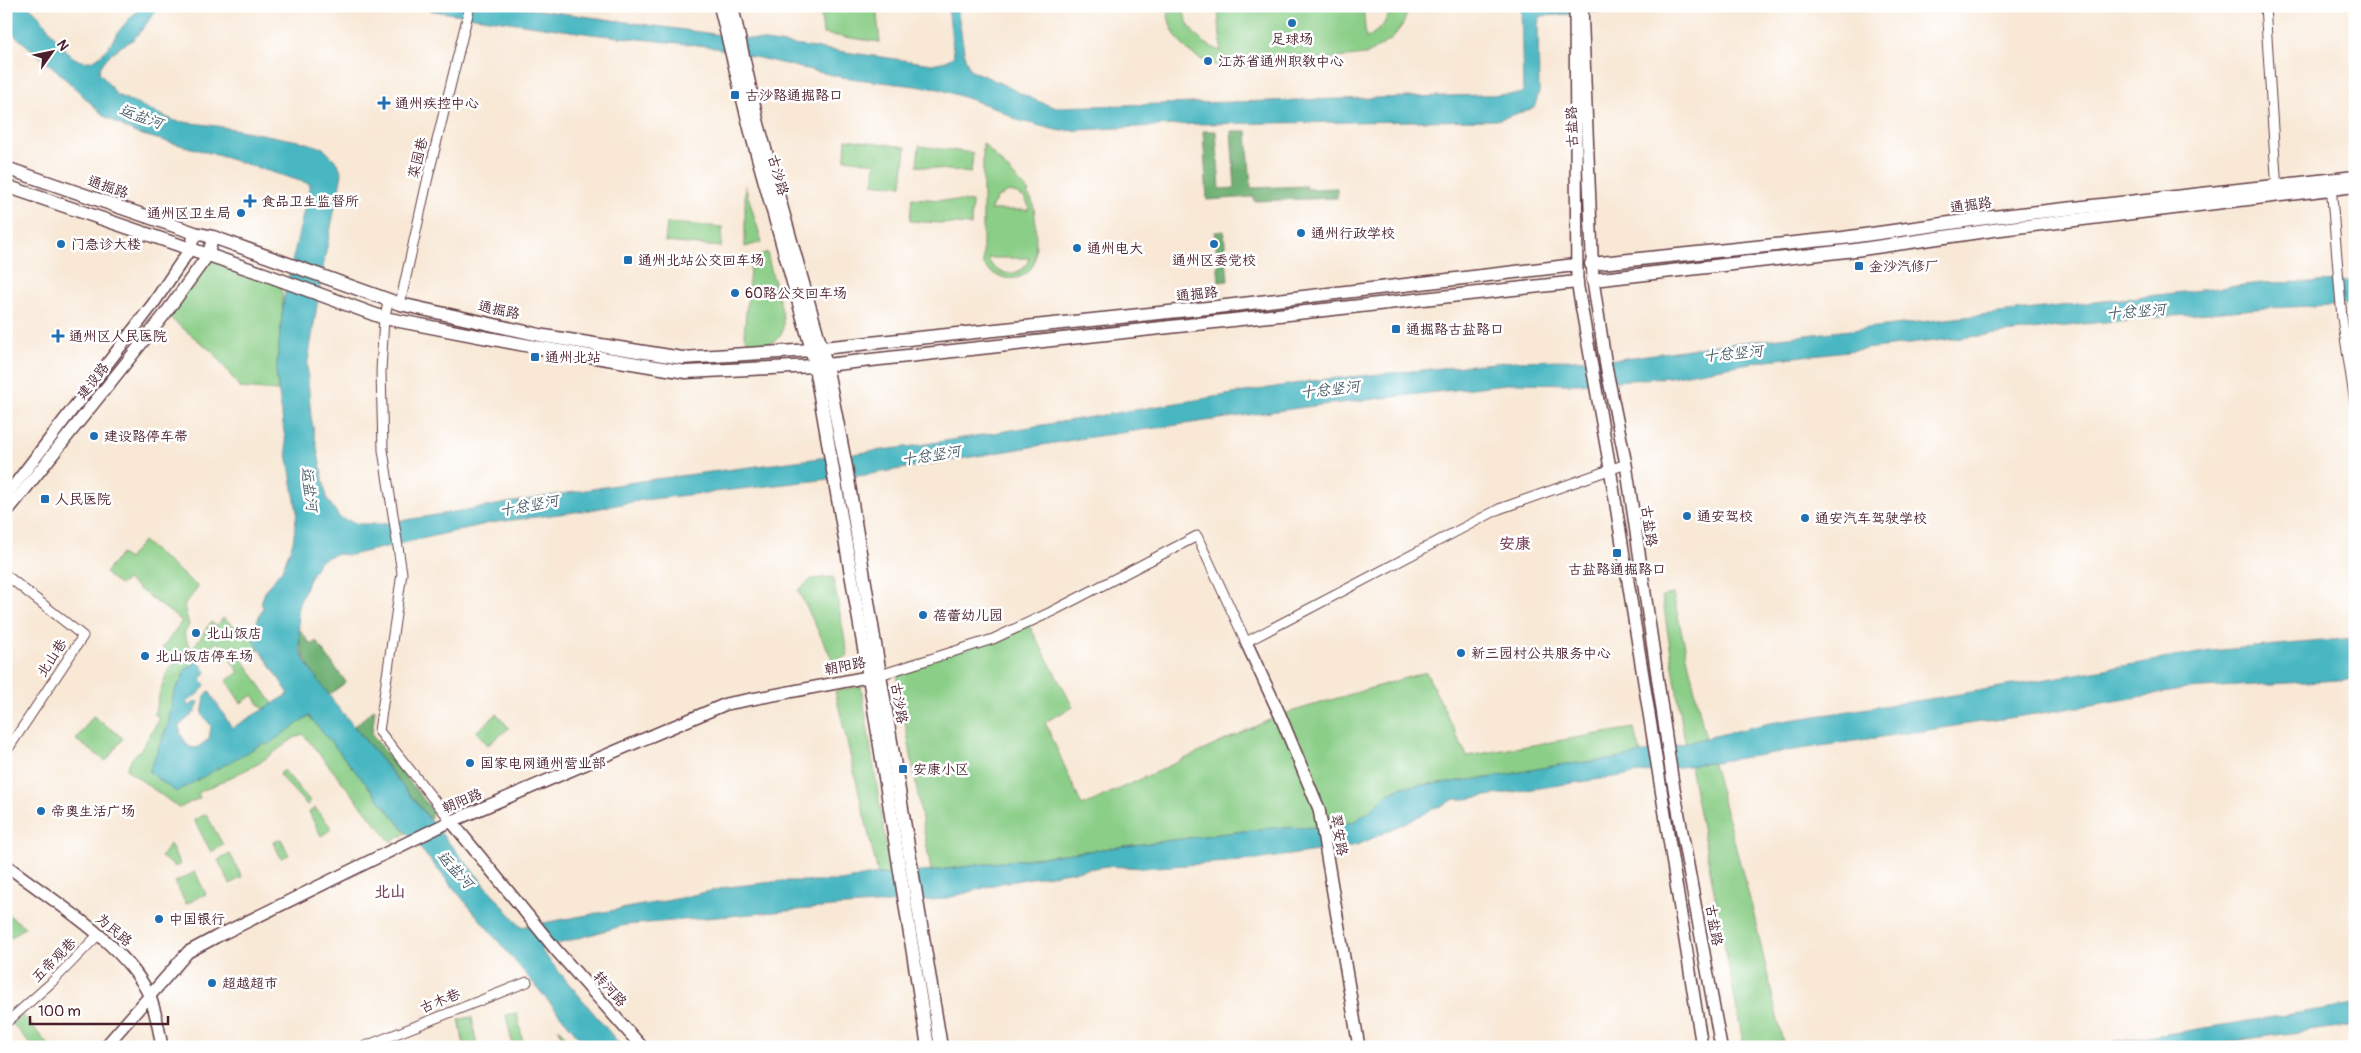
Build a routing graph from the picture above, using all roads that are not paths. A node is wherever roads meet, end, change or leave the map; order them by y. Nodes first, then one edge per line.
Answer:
1 (470, 6) edge
2 (720, 6) edge
3 (732, 6) edge
4 (1575, 6) edge
5 (1582, 6) edge
6 (2265, 6) edge
7 (1579, 21) junction
8 (6, 168) edge
9 (2355, 177) edge
10 (2331, 185) junction
11 (6, 186) edge
12 (2355, 186) edge
13 (2277, 192) junction
14 (195, 234) junction
15 (213, 237) junction
16 (190, 249) junction
17 (208, 255) junction
18 (1591, 264) junction
19 (1575, 265) junction
20 (1593, 280) junction
21 (1577, 282) junction
22 (394, 302) junction
23 (384, 318) junction
24 (817, 349) junction
25 (821, 365) junction
26 (2355, 403) edge
27 (1626, 464) junction
28 (1610, 468) junction
29 (844, 494) junction
30 (6, 496) edge
31 (6, 513) edge
32 (6, 575) edge
33 (1246, 642) junction
34 (875, 676) junction
35 (6, 752) edge
36 (447, 823) junction
37 (6, 865) edge
38 (914, 918) junction
39 (98, 935) junction
40 (527, 982) dead end
41 (150, 996) junction
42 (6, 1024) edge
43 (105, 1047) edge
44 (162, 1047) edge
45 (363, 1047) edge
46 (642, 1047) edge
47 (928, 1047) edge
48 (941, 1047) edge
49 (1359, 1047) edge
50 (1702, 1047) edge
51 (1721, 1047) edge

1 - 22 street, 菜园巷
2 - 24 main road, 古沙路
3 - 24 main road, 古沙路
4 - 7 street, 古盐路
5 - 7 street, 古盐路
6 - 13 street
7 - 18 street, 古盐路
7 - 19 street, 古盐路
8 - 14 main road, 通掘路
9 - 10 main road, 通掘路
10 - 12 main road, 通掘路
10 - 13 main road, 通掘路
10 - 26 street
11 - 16 main road
13 - 18 main road, 通掘路
13 - 20 main road, 通掘路
14 - 15 main road, 通掘路
14 - 16 street, 建设路
15 - 17 street, 建设路
15 - 22 main road, 通掘路
16 - 17 main road
16 - 30 street, 建设路
17 - 23 main road
17 - 31 street, 建设路
18 - 19 street
18 - 20 street, 古盐路
19 - 21 street, 古盐路
19 - 24 main road, 通掘路
20 - 21 street
20 - 27 street, 古盐路
21 - 25 main road, 通掘路
21 - 28 street, 古盐路
22 - 23 street, 菜园巷
22 - 24 main road, 通掘路
23 - 25 main road, 通掘路
23 - 36 street, 菜园巷
24 - 25 main road
25 - 29 main road, 古沙路
25 - 29 main road, 古沙路
27 - 28 street
27 - 51 street, 古盐路
28 - 33 street
28 - 50 street, 古盐路
29 - 34 main road, 古沙路
32 - 35 street, 北山巷
33 - 34 street
33 - 49 street, 翠安路
34 - 36 street, 朝阳路
34 - 38 main road, 古沙路
36 - 41 street, 朝阳路
36 - 46 street, 转河路
37 - 39 street, 为民路
38 - 47 main road, 古沙路
38 - 48 main road, 古沙路
39 - 41 street, 为民路
39 - 42 street, 五帝观巷
40 - 45 street, 古木巷
41 - 43 street, 朝阳路
41 - 44 street, 为民路

